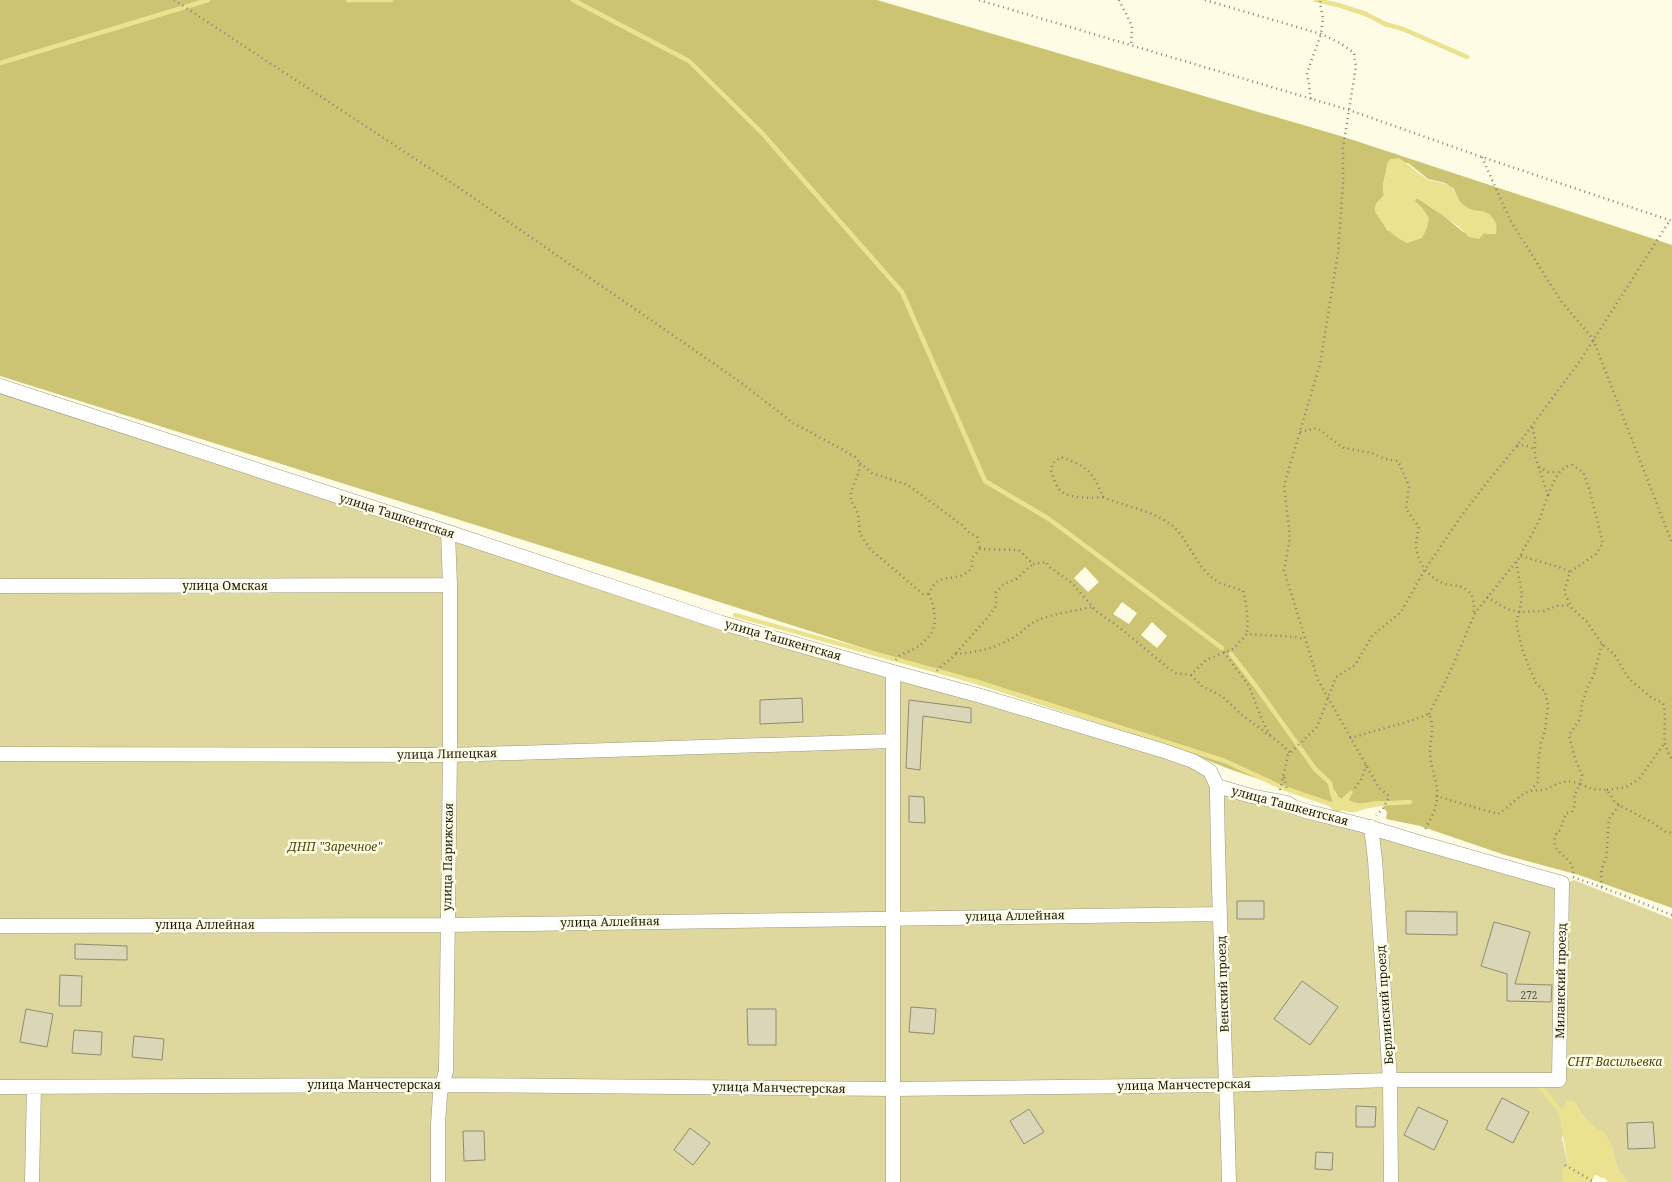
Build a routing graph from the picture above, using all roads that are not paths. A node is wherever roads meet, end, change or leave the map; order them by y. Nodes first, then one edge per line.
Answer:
1 (0, 386) edge
2 (448, 532) junction
3 (450, 585) junction
4 (0, 586) edge
5 (893, 672) junction
6 (893, 741) junction
7 (0, 754) edge
8 (450, 755) junction
9 (1217, 786) junction
10 (1373, 828) junction
11 (1567, 880) joint
12 (1220, 914) junction
13 (892, 918) junction
14 (448, 924) junction
15 (0, 926) edge
16 (1390, 1080) junction
17 (1559, 1080) joint
18 (443, 1085) junction
19 (1227, 1085) junction
20 (0, 1087) edge
21 (34, 1088) junction
22 (894, 1089) junction
23 (32, 1182) edge
24 (438, 1182) edge
25 (894, 1182) edge
26 (1228, 1182) edge
27 (1391, 1182) edge

1 - 2 street, улица Ташкентская
2 - 3 street, улица Парижская
2 - 5 street, улица Ташкентская
3 - 4 street, улица Омская
3 - 8 street, улица Парижская
5 - 6 street
5 - 9 street, улица Ташкентская
6 - 8 street, улица Липецкая
6 - 13 street
7 - 8 street, улица Липецкая
8 - 14 street, улица Парижская
9 - 10 street, улица Ташкентская
9 - 12 street, Венский проезд
10 - 11 street, улица Ташкентская
10 - 16 street, Берлинский проезд
11 - 17 street, Миланский проезд
12 - 13 street, улица Аллейная
12 - 19 street, Венский проезд
13 - 14 street, улица Аллейная
13 - 22 street
14 - 15 street, улица Аллейная
14 - 18 street, улица Парижская
16 - 17 street, улица Манчестерская
16 - 19 street, улица Манчестерская
16 - 27 street, Берлинский проезд
18 - 21 street, улица Манчестерская
18 - 22 street, улица Манчестерская
18 - 24 street, улица Парижская
19 - 22 street, улица Манчестерская
19 - 26 street, Венский проезд
20 - 21 street, улица Манчестерская
21 - 23 street
22 - 25 street

